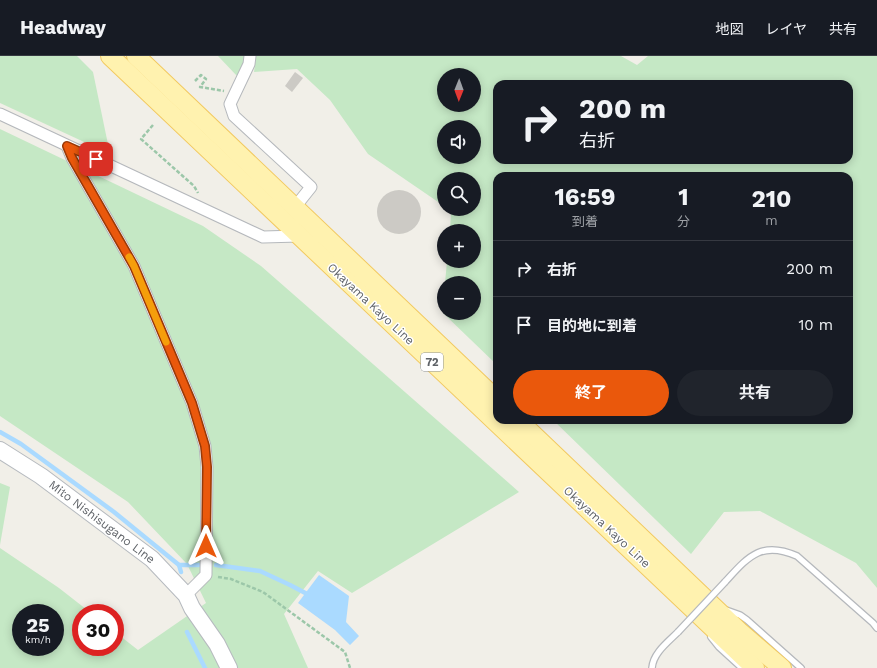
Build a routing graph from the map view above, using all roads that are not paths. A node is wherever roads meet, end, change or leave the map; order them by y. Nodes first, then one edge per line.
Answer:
1 (110, 56) edge
2 (136, 56) edge
3 (250, 56) edge
4 (0, 114) edge
5 (67, 146) junction
6 (295, 207) junction
7 (299, 236) junction
8 (493, 396) edge
9 (493, 414) edge
10 (504, 424) edge
11 (522, 424) edge
12 (0, 450) edge
13 (186, 595) junction
14 (708, 612) junction
15 (877, 628) edge
16 (229, 668) edge
17 (652, 668) edge
18 (742, 668) edge
19 (756, 668) edge
20 (782, 668) edge
21 (801, 668) edge

1 - 7 main road, Okayama Kayo Line / 72
2 - 6 main road, Okayama Kayo Line / 72
3 - 6 street
4 - 5 street
5 - 7 street
5 - 13 street
6 - 8 main road, Okayama Kayo Line / 72
7 - 9 main road, Okayama Kayo Line / 72
10 - 14 main road, Okayama Kayo Line / 72
11 - 14 main road, Okayama Kayo Line / 72
12 - 13 main road, Mito Nishisugano Line
13 - 16 main road, Mito Nishisugano Line
14 - 18 lane
14 - 19 main road, Okayama Kayo Line / 72
14 - 20 main road, Okayama Kayo Line / 72
14 - 21 lane
15 - 17 lane, bridge

